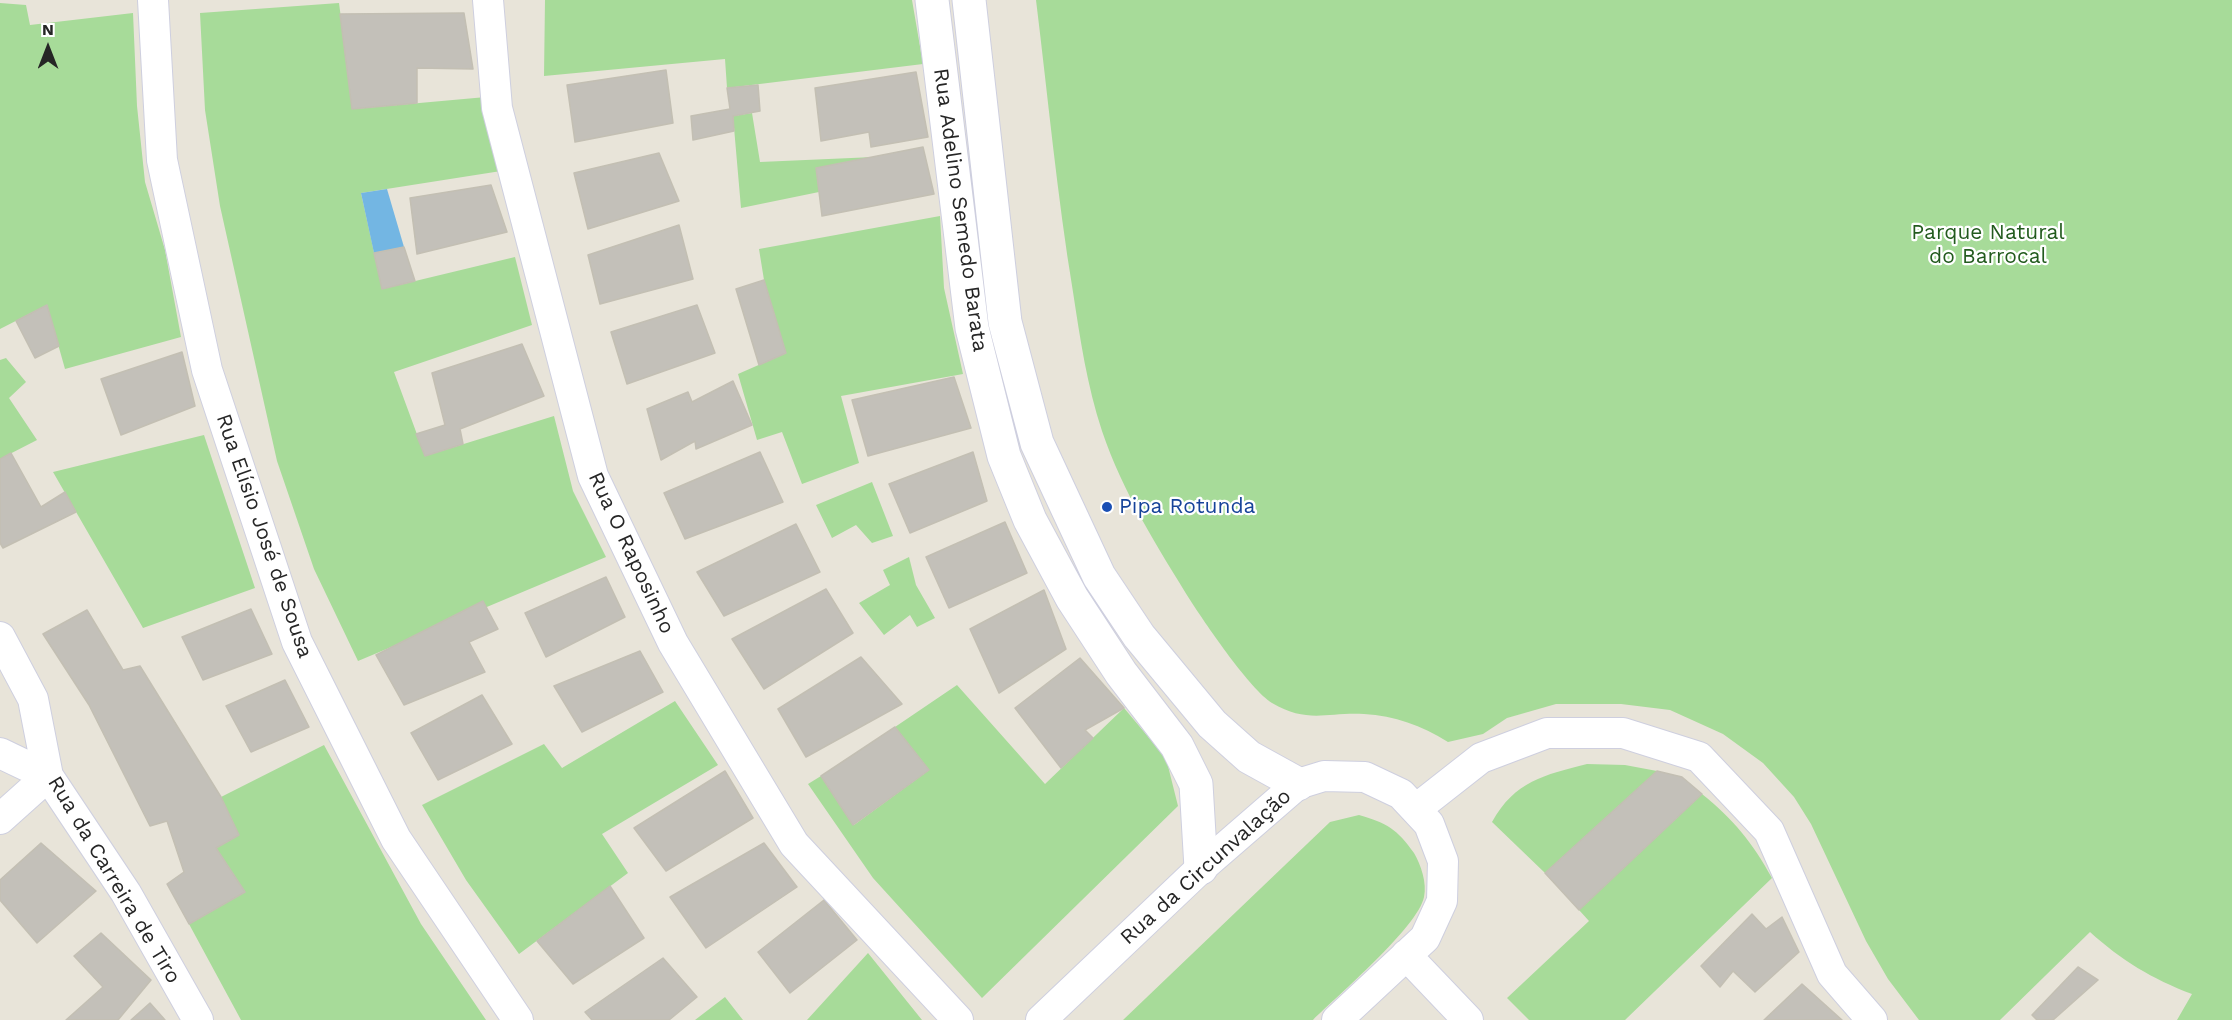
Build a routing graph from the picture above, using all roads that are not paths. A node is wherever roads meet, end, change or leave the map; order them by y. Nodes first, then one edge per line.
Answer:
1 (153, 0) edge
2 (488, 0) edge
3 (932, 0) edge
4 (969, 0) edge
5 (0, 637) edge
6 (0, 753) edge
7 (48, 776) junction
8 (1298, 784) junction
9 (1416, 809) junction
10 (0, 819) edge
11 (1201, 868) junction
12 (1406, 955) junction
13 (198, 1020) edge
14 (518, 1020) edge
15 (958, 1020) edge
16 (1041, 1020) edge
17 (1337, 1020) edge
18 (1468, 1020) edge
19 (1872, 1020) edge

1 - 14 street, Rua Elísio José de Sousa
2 - 15 street, Rua O Raposinho
3 - 11 main road, Rua Adelino Semedo Barata
4 - 8 main road, Rua Adelino Semedo Barata
5 - 7 street, Rua da Carreira de Tiro
6 - 7 street
7 - 10 street
7 - 13 street, Rua da Carreira de Tiro
8 - 9 street, Rua da Circunvalação
8 - 11 street, Rua da Circunvalação
9 - 12 street, Rua da Circunvalação
9 - 19 street
11 - 16 street, Rua da Circunvalação
12 - 17 street, Rua da Circunvalação
12 - 18 street

